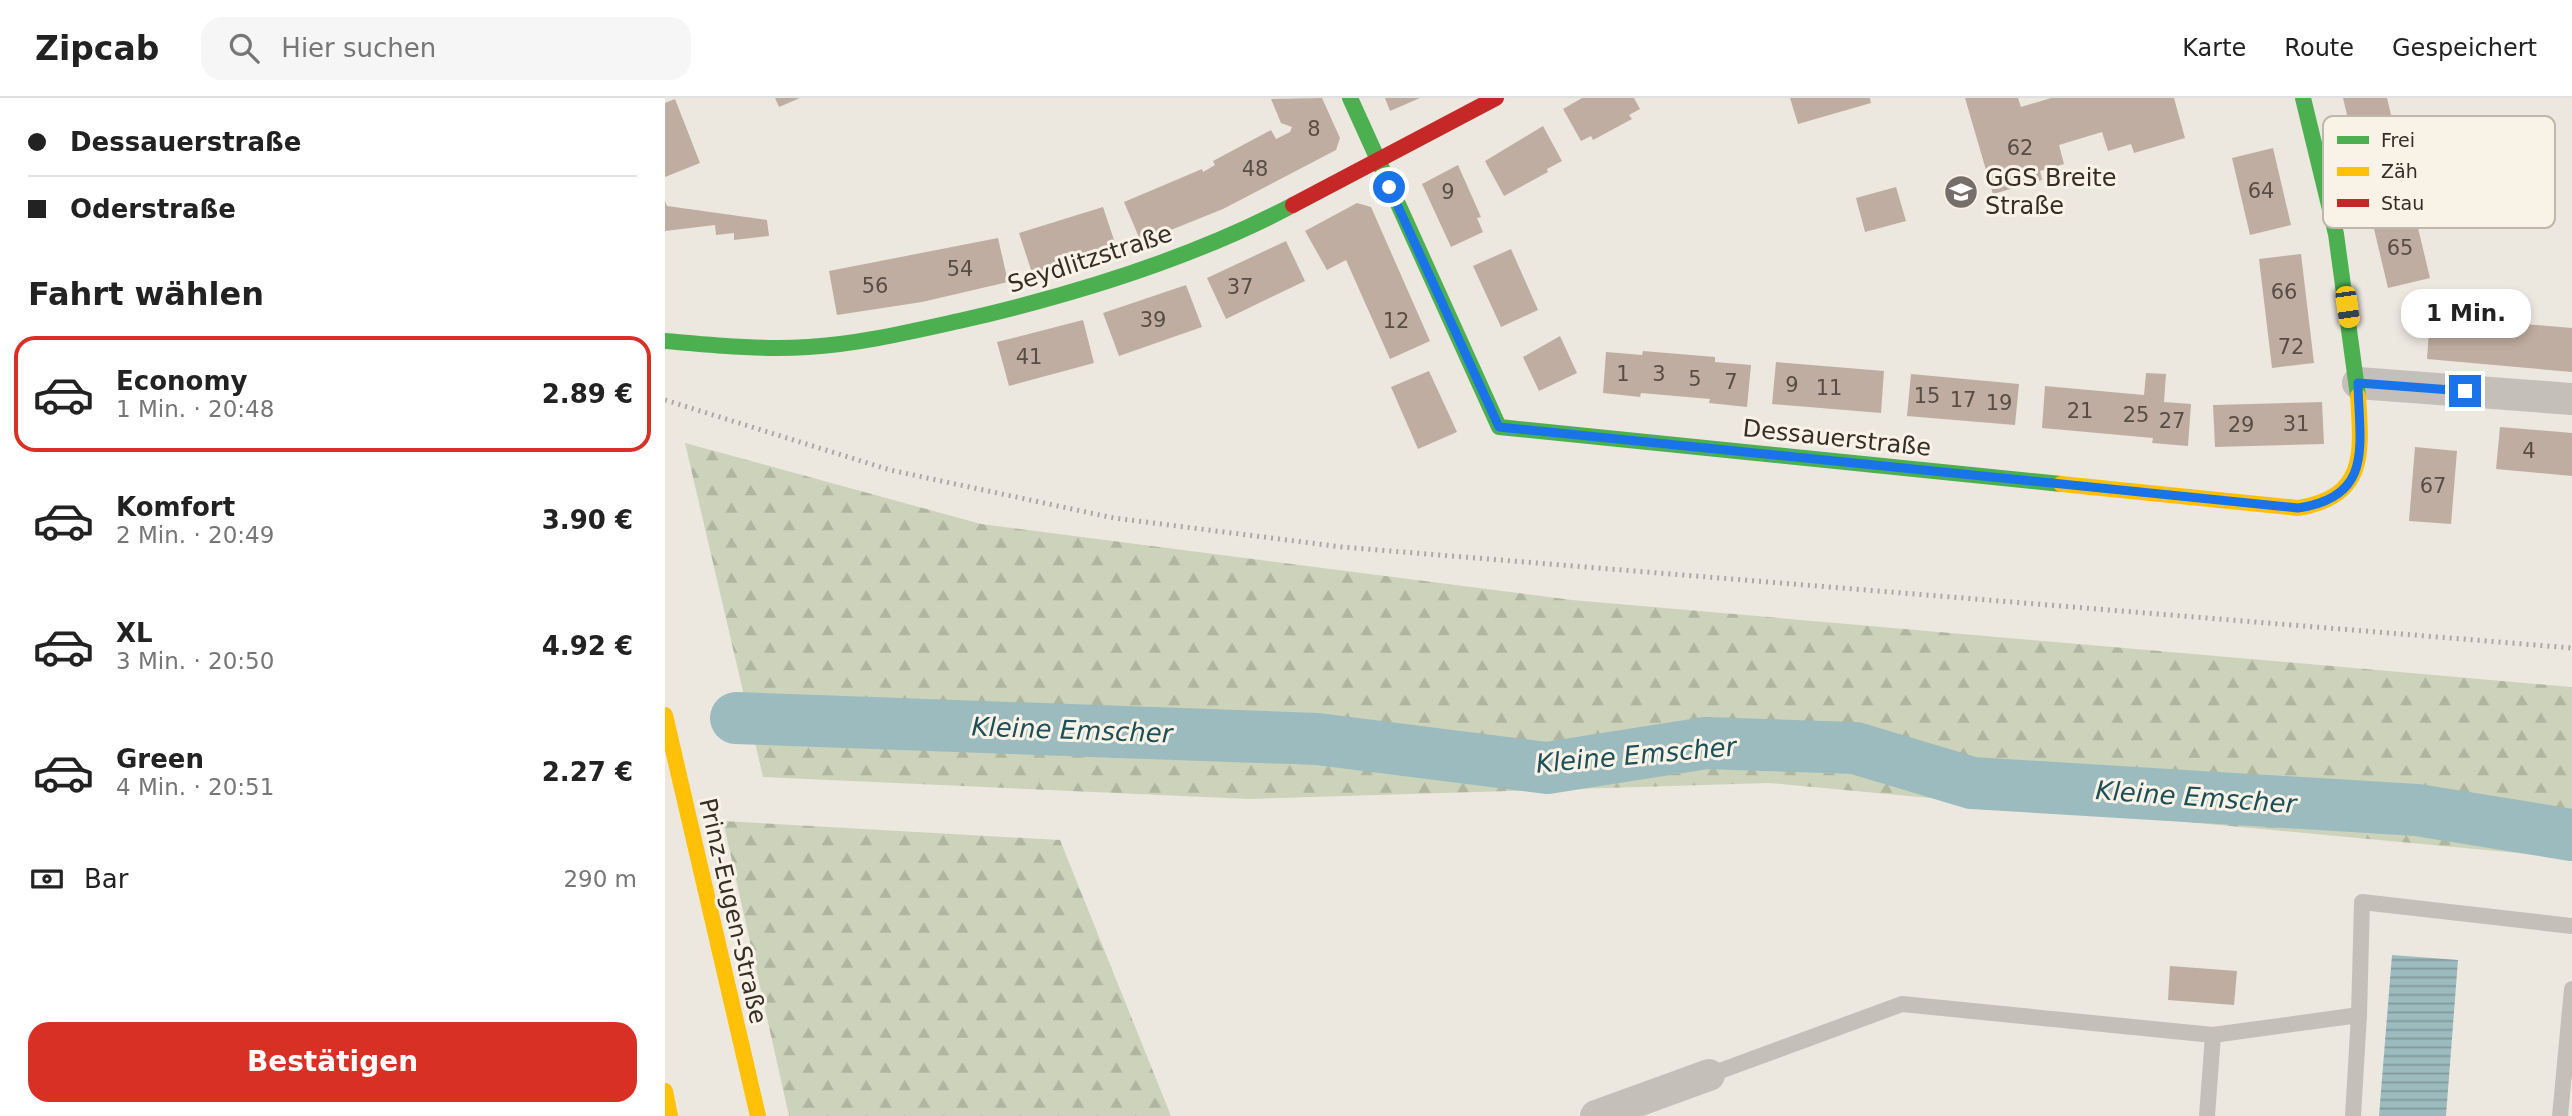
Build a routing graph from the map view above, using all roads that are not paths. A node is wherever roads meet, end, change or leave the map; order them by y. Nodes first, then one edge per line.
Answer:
1 (1350, 98) edge
2 (1496, 98) edge
3 (2303, 98) edge
4 (1378, 163) junction
5 (2323, 179) edge
6 (2335, 228) edge
7 (665, 341) edge
8 (2358, 383) junction
9 (2572, 399) edge
10 (665, 715) edge
11 (2572, 926) edge
12 (2572, 989) edge
13 (2359, 1015) junction
14 (2213, 1035) junction
15 (1709, 1075) joint
16 (665, 1091) edge
17 (670, 1116) edge
18 (758, 1116) edge
19 (1596, 1116) edge
20 (2207, 1116) edge
21 (2353, 1116) edge
22 (2560, 1116) edge

1 - 4 main road
2 - 4 main road, Seydlitzstraße
3 - 5 main road
4 - 7 main road, Seydlitzstraße
4 - 8 main road, Dessauerstraße
6 - 8 main road
8 - 9 street
10 - 18 main road, Prinz-Eugen-Straße
11 - 13 lane
12 - 22 lane
13 - 14 lane
13 - 21 lane
14 - 15 lane
14 - 20 lane
15 - 19 street
16 - 17 main road

